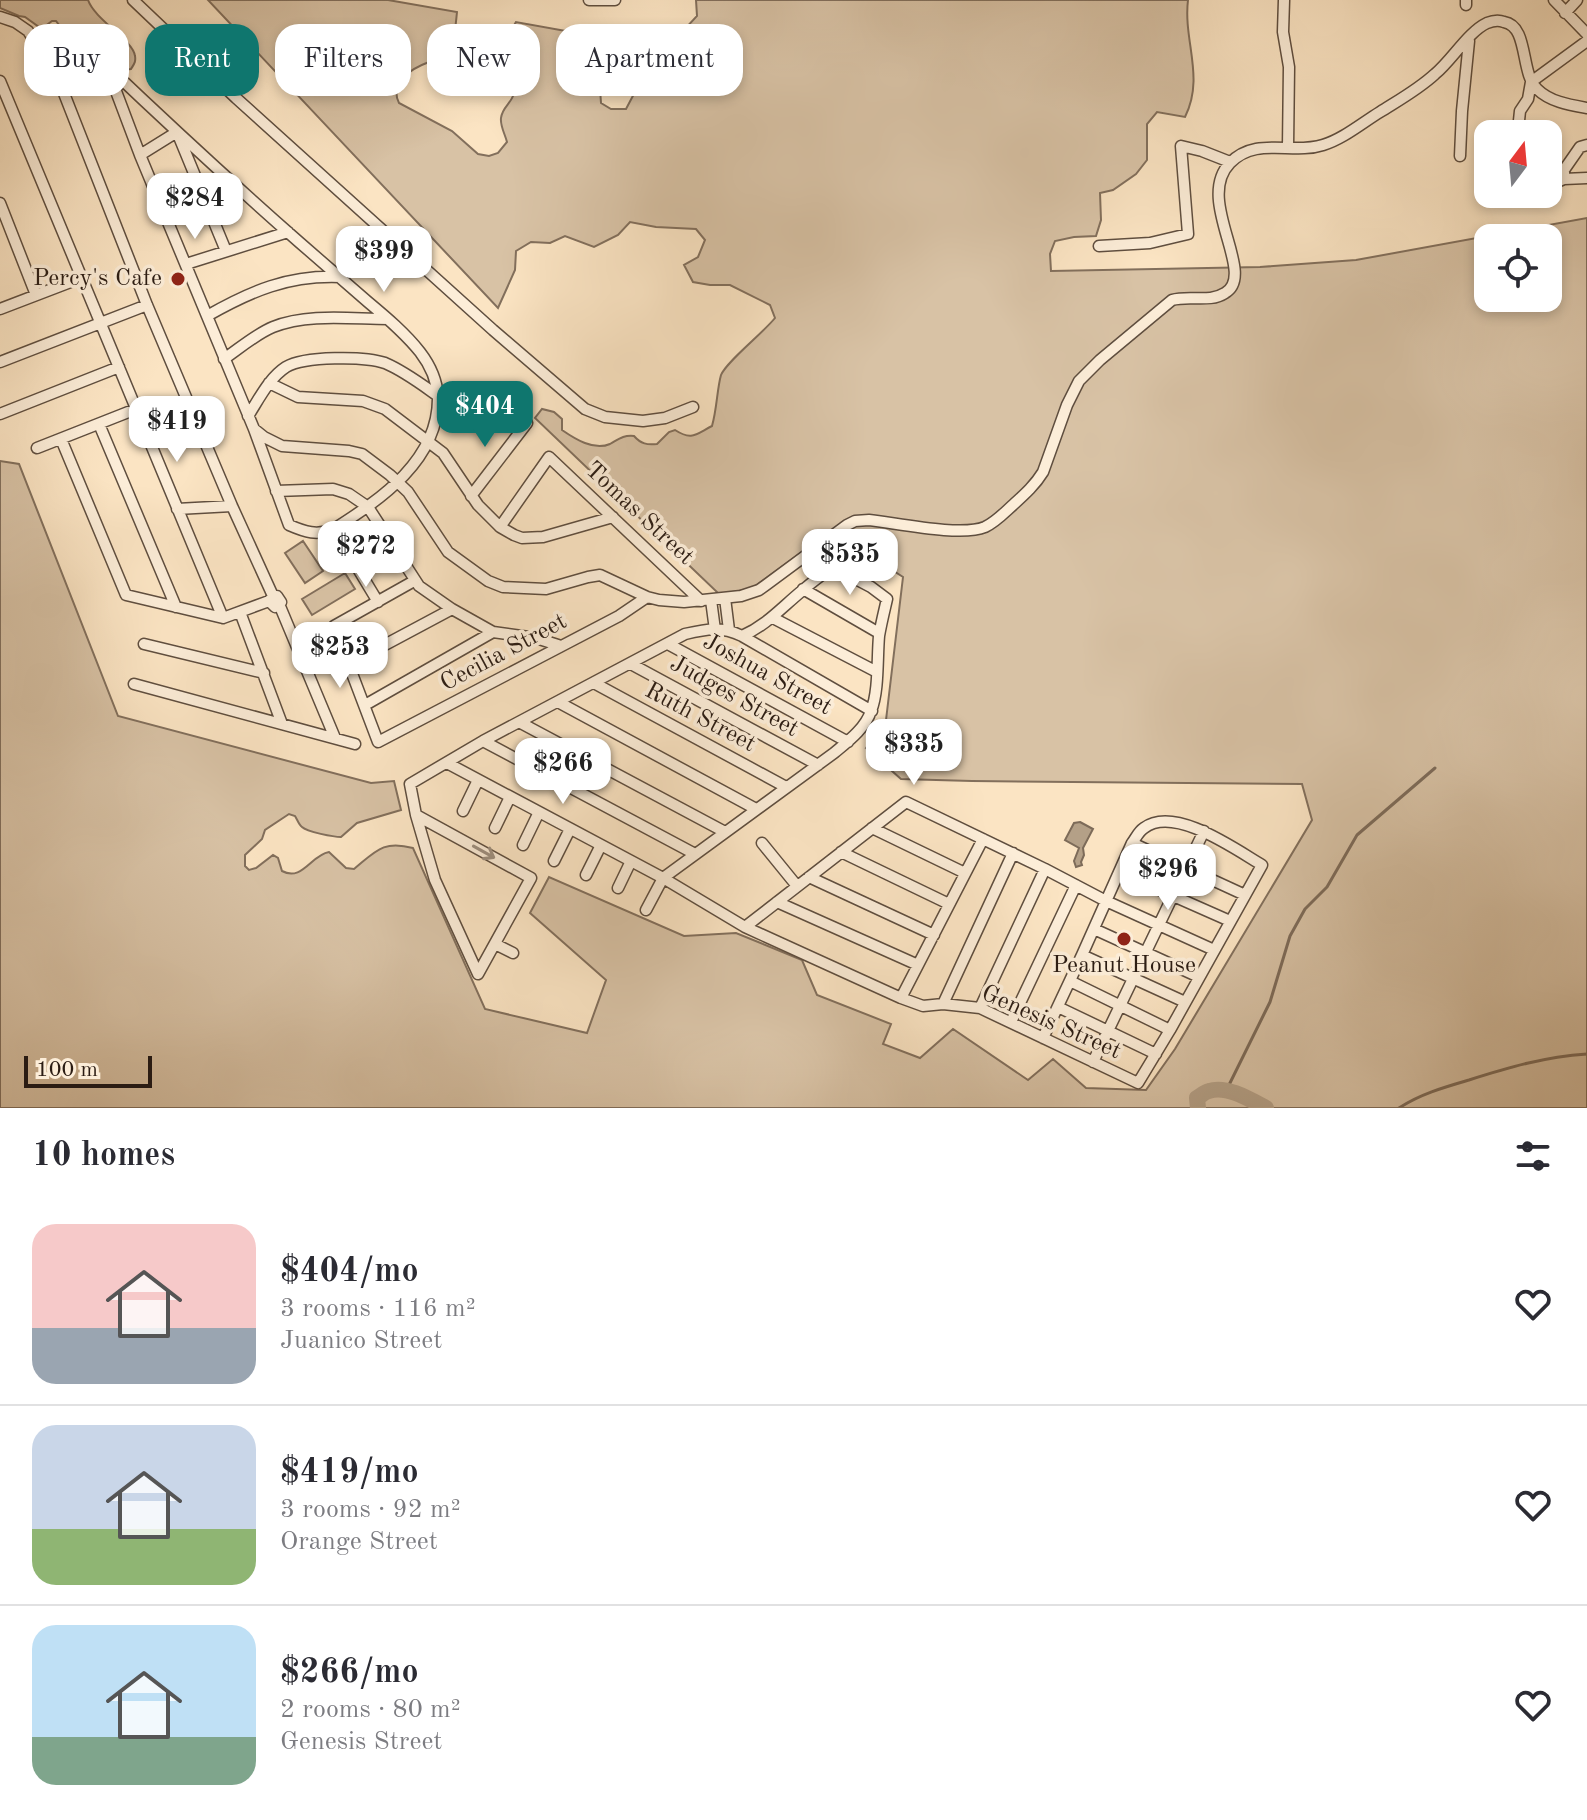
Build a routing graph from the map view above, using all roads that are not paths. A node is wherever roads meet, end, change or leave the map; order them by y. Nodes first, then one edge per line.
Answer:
1 (133, 0) edge
2 (589, 0) edge
3 (615, 0) edge
4 (1284, 0) edge
5 (1554, 0) edge
6 (1577, 0) edge
7 (1565, 13) junction
8 (0, 17) edge
9 (24, 28) edge
10 (1587, 34) edge
11 (1469, 39) junction
12 (1587, 41) edge
13 (0, 81) edge
14 (1531, 82) junction
15 (129, 87) edge
16 (65, 96) edge
17 (118, 96) edge
18 (1587, 108) edge
19 (1519, 120) edge
20 (177, 132) junction
21 (1587, 145) edge
22 (1288, 147) junction
23 (140, 155) junction
24 (1460, 156) dead end
25 (1230, 162) junction
26 (1587, 178) edge
27 (1564, 179) joint
28 (0, 203) edge
29 (288, 232) junction
30 (1099, 246) dead end
31 (226, 251) junction
32 (186, 264) junction
33 (340, 277) junction
34 (81, 278) junction
35 (36, 295) junction
36 (147, 305) junction
37 (0, 309) edge
38 (207, 316) junction
39 (388, 319) junction
40 (101, 323) junction
41 (224, 359) junction
42 (0, 362) edge
43 (119, 367) junction
44 (269, 383) junction
45 (438, 396) junction
46 (693, 407) dead end
47 (136, 409) junction
48 (0, 414) edge
49 (248, 416) junction
50 (527, 423) dead end
51 (99, 424) junction
52 (254, 429) junction
53 (61, 439) junction
54 (428, 440) junction
55 (37, 448) dead end
56 (398, 482) junction
57 (276, 491) junction
58 (471, 496) junction
59 (232, 506) junction
60 (368, 507) junction
61 (177, 509) junction
62 (613, 517) junction
63 (500, 527) junction
64 (334, 529) junction
65 (414, 581) junction
66 (803, 589) junction
67 (647, 597) junction
68 (725, 598) junction
69 (706, 600) junction
70 (274, 601) junction
71 (378, 602) junction
72 (176, 607) junction
73 (452, 609) junction
74 (240, 612) junction
75 (223, 618) junction
76 (773, 618) junction
77 (715, 630) junction
78 (729, 630) junction
79 (493, 632) junction
80 (879, 633) junction
81 (742, 636) junction
82 (144, 644) dead end
83 (668, 644) junction
84 (561, 646) junction
85 (349, 664) junction
86 (631, 664) junction
87 (877, 672) junction
88 (264, 673) junction
89 (594, 683) junction
90 (134, 684) dead end
91 (558, 702) junction
92 (365, 705) junction
93 (872, 711) junction
94 (519, 722) junction
95 (282, 724) junction
96 (335, 738) junction
97 (483, 741) junction
98 (848, 742) junction
99 (355, 744) dead end
100 (447, 763) junction
101 (818, 765) junction
102 (478, 780) junction
103 (786, 787) junction
104 (510, 797) junction
105 (756, 809) junction
106 (463, 811) dead end
107 (539, 812) junction
108 (416, 815) junction
109 (495, 828) dead end
110 (872, 828) junction
111 (570, 829) junction
112 (1204, 831) junction
113 (725, 832) junction
114 (983, 839) junction
115 (762, 843) dead end
116 (1132, 843) junction
117 (523, 845) dead end
118 (601, 845) junction
119 (841, 852) junction
120 (1013, 853) junction
121 (695, 854) junction
122 (554, 861) dead end
123 (631, 861) junction
124 (1186, 868) junction
125 (1045, 869) junction
126 (1119, 872) junction
127 (965, 873) junction
128 (586, 875) dead end
129 (809, 877) junction
130 (663, 878) junction
131 (1076, 885) junction
132 (797, 886) junction
133 (618, 888) dead end
134 (1245, 895) junction
135 (1173, 896) junction
136 (1106, 901) junction
137 (777, 902) junction
138 (949, 904) junction
139 (646, 910) dead end
140 (1230, 921) junction
141 (1159, 925) junction
142 (745, 927) junction
143 (1094, 929) junction
144 (934, 935) junction
145 (495, 944) junction
146 (1214, 950) junction
147 (1145, 952) junction
148 (513, 953) dead end
149 (1082, 955) junction
150 (918, 965) junction
151 (1199, 977) junction
152 (1133, 978) junction
153 (1070, 981) junction
154 (901, 998) junction
155 (1185, 1002) junction
156 (943, 1004) junction
157 (1120, 1005) junction
158 (1058, 1007) junction
159 (980, 1008) junction
160 (1011, 1022) junction
161 (1108, 1030) junction
162 (1170, 1030) junction
163 (1043, 1038) junction
164 (1156, 1054) junction
165 (1093, 1062) junction

1 - 46 street
2 - 3 street
4 - 22 street
5 - 7 street
6 - 7 street
7 - 10 street
8 - 9 street
11 - 14 street
11 - 22 street
11 - 24 street
12 - 14 street
13 - 34 street
14 - 18 street
14 - 19 street
15 - 20 street
16 - 36 street
17 - 23 street
20 - 23 street
20 - 29 street
20 - 31 street
21 - 27 street
22 - 25 street
23 - 32 street
25 - 30 street
25 - 68 street
26 - 27 street
28 - 35 street
29 - 31 street
29 - 33 street
31 - 32 street
32 - 38 street
33 - 38 street
33 - 39 street
34 - 35 street
34 - 40 street
35 - 37 street
36 - 40 street
36 - 59 street
38 - 41 street
39 - 41 street
39 - 45 street
40 - 42 street
40 - 43 street
41 - 49 street
43 - 47 street
43 - 48 street
44 - 45 street
44 - 49 street
44 - 54 street
45 - 54 street
47 - 51 street
47 - 61 street
49 - 52 street
50 - 58 street
51 - 53 street
51 - 72 street
52 - 56 street
52 - 57 street
53 - 55 street
53 - 72 street
54 - 56 street
54 - 58 street
56 - 60 street
56 - 67 street
57 - 60 street
57 - 64 street
58 - 63 street
59 - 61 street
59 - 70 street
60 - 64 street
60 - 65 street
61 - 75 street
62 - 63 street
62 - 63 street, Tomas Street
62 - 69 street, Tomas Street
64 - 71 street
65 - 71 street
65 - 73 street
66 - 76 street
66 - 80 street
66 - 80 street
67 - 69 street
67 - 84 street, Cecilia Street
68 - 69 street
68 - 78 street
69 - 77 street
70 - 74 street
70 - 96 street
71 - 85 street
72 - 75 street
73 - 79 street
73 - 85 street
74 - 75 street
74 - 88 street
76 - 81 street
76 - 87 street
77 - 78 street
77 - 83 street
78 - 81 street
79 - 84 street
79 - 92 street
80 - 87 street
81 - 93 street
82 - 88 street
83 - 86 street
83 - 98 street, Joshua Street
84 - 92 street, Cecilia Street
85 - 92 street
86 - 89 street
86 - 101 street, Judges Street
87 - 93 street
88 - 95 street
89 - 91 street
89 - 103 street, Ruth Street
90 - 95 street
91 - 94 street
91 - 105 street
93 - 98 street
94 - 97 street
94 - 113 street
95 - 96 street
96 - 99 street
97 - 100 street
97 - 121 street
98 - 101 street
100 - 102 street, Genesis Street
100 - 108 street
101 - 103 street
102 - 104 street, Genesis Street
102 - 106 street
103 - 105 street
104 - 107 street, Genesis Street
104 - 109 street
105 - 113 street
107 - 111 street, Genesis Street
107 - 117 street
108 - 145 street
108 -> 145 street
110 - 114 street
110 - 119 street
110 - 127 street
111 - 118 street, Genesis Street
111 - 122 street
112 - 116 street, Genesis Street
112 - 124 street
112 - 134 street, Genesis Street
113 - 121 street
114 - 120 street
114 - 127 street
115 - 132 street
116 - 124 street
116 - 126 street
118 - 123 street, Genesis Street
118 - 128 street
119 - 129 street
119 - 138 street
120 - 125 street
120 - 156 street
121 - 130 street
123 - 130 street, Genesis Street
123 - 133 street
124 - 134 street
124 - 135 street
125 - 131 street
125 - 159 street
126 - 135 street
126 - 136 street
127 - 138 street
129 - 132 street
129 - 144 street
130 - 139 street
130 - 142 street, Genesis Street
131 - 136 street
131 - 160 street
132 - 137 street
134 - 140 street, Genesis Street
135 - 140 street
135 - 141 street
136 - 141 street
136 - 143 street
137 - 142 street
137 - 150 street
138 - 144 street
140 - 146 street, Genesis Street
141 - 146 street
141 - 147 street
142 - 154 street, Genesis Street
143 - 147 street
143 - 149 street
144 - 150 street
145 - 148 street
146 - 151 street, Genesis Street
147 - 151 street
147 - 152 street
149 - 152 street
149 - 153 street
150 - 154 street
151 - 155 street, Genesis Street
152 - 155 street
152 - 157 street
153 - 157 street
153 - 158 street
154 - 156 street, Genesis Street
155 - 162 street, Genesis Street
156 - 159 street, Genesis Street
157 - 161 street
157 - 162 street
158 - 161 street
158 - 163 street
159 - 160 street, Genesis Street
160 - 163 street, Genesis Street
161 - 164 street
161 - 165 street
162 - 164 street, Genesis Street
163 - 165 street, Genesis Street
164 - 165 street, Genesis Street

